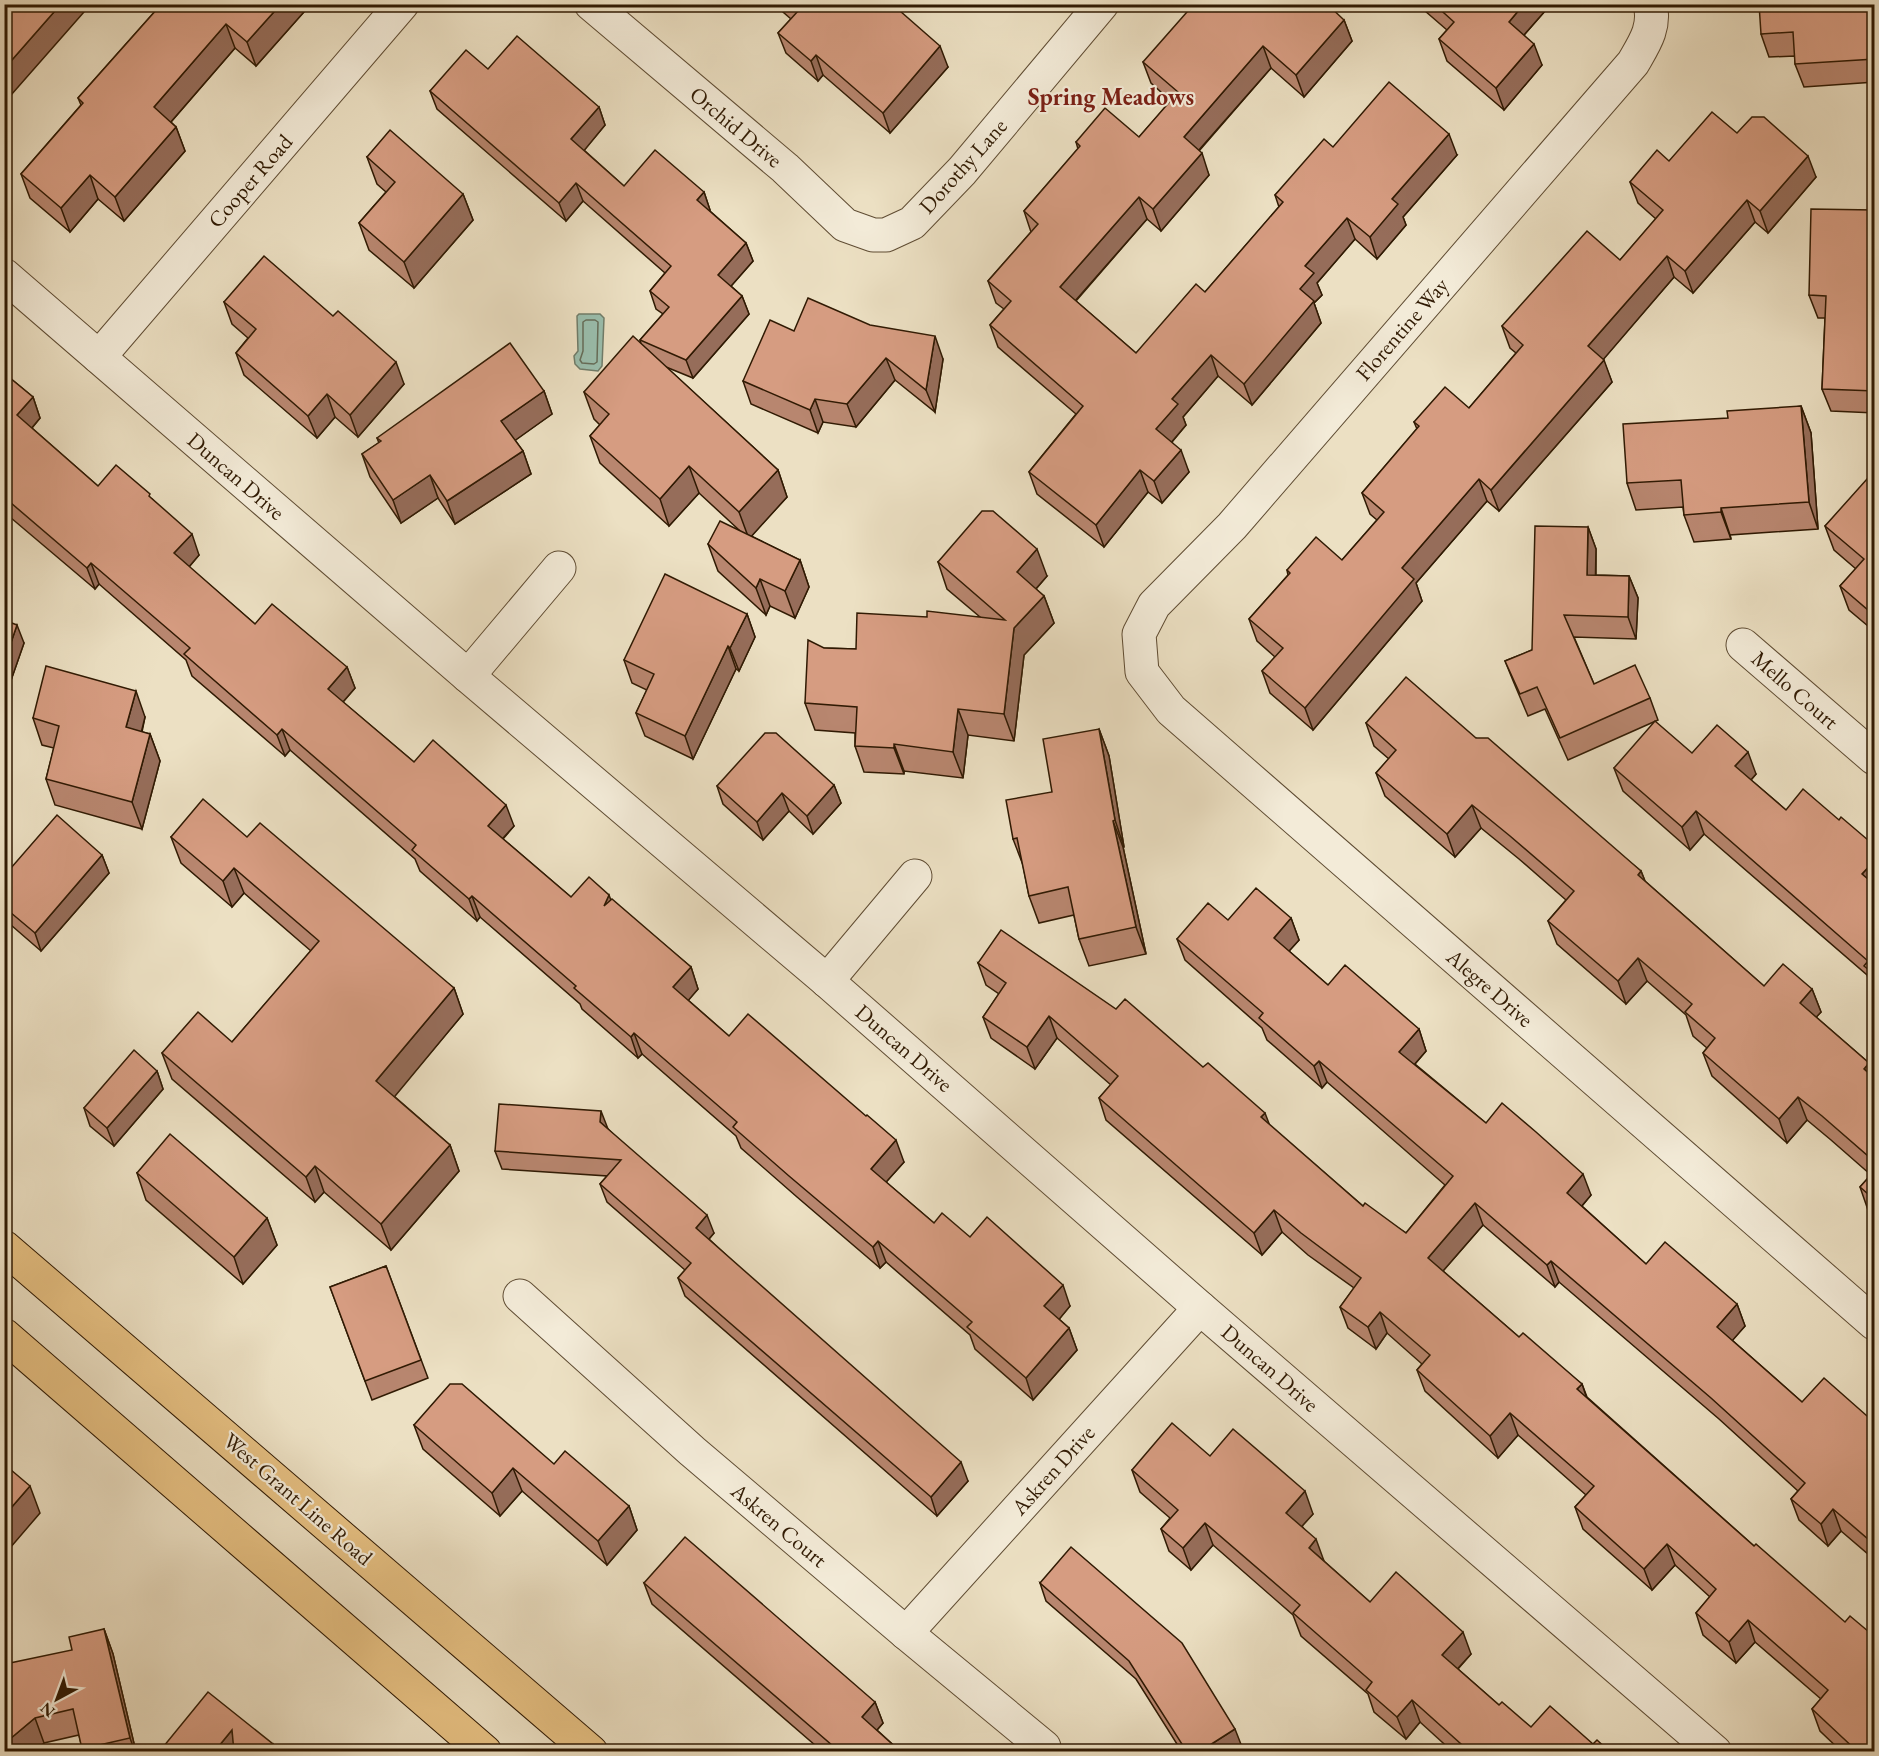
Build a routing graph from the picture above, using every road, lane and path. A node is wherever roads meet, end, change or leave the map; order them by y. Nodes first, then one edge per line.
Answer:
1 (402, 4) edge
2 (591, 4) edge
3 (1102, 4) edge
4 (1651, 9) edge
5 (886, 235) joint
6 (4, 275) edge
7 (99, 357) junction
8 (559, 568) dead end
9 (1139, 634) joint
10 (1743, 645) dead end
11 (468, 676) junction
12 (1875, 758) edge
13 (915, 876) dead end
14 (827, 981) junction
15 (4, 1246) edge
16 (520, 1296) dead end
17 (1200, 1308) junction
18 (1875, 1323) edge
19 (4, 1335) edge
20 (906, 1633) junction
21 (1044, 1747) dead end
22 (485, 1752) edge
23 (591, 1752) edge
24 (1715, 1752) edge

1 - 7 street, Cooper Road
2 - 5 street, Orchid Drive
3 - 5 street, Dorothy Lane
4 - 9 street, Florentine Way
6 - 7 street, Duncan Drive
7 - 11 street, Duncan Drive
8 - 11 street
9 - 18 street, Alegre Drive
10 - 12 street, Mello Court
11 - 14 street, Duncan Drive
13 - 14 street
14 - 17 street, Duncan Drive
15 - 23 main road, West Grant Line Road
16 - 20 street, Askren Court
17 - 20 street, Askren Drive
17 - 24 street, Duncan Drive
19 - 22 main road
20 - 21 street, Askren Court

